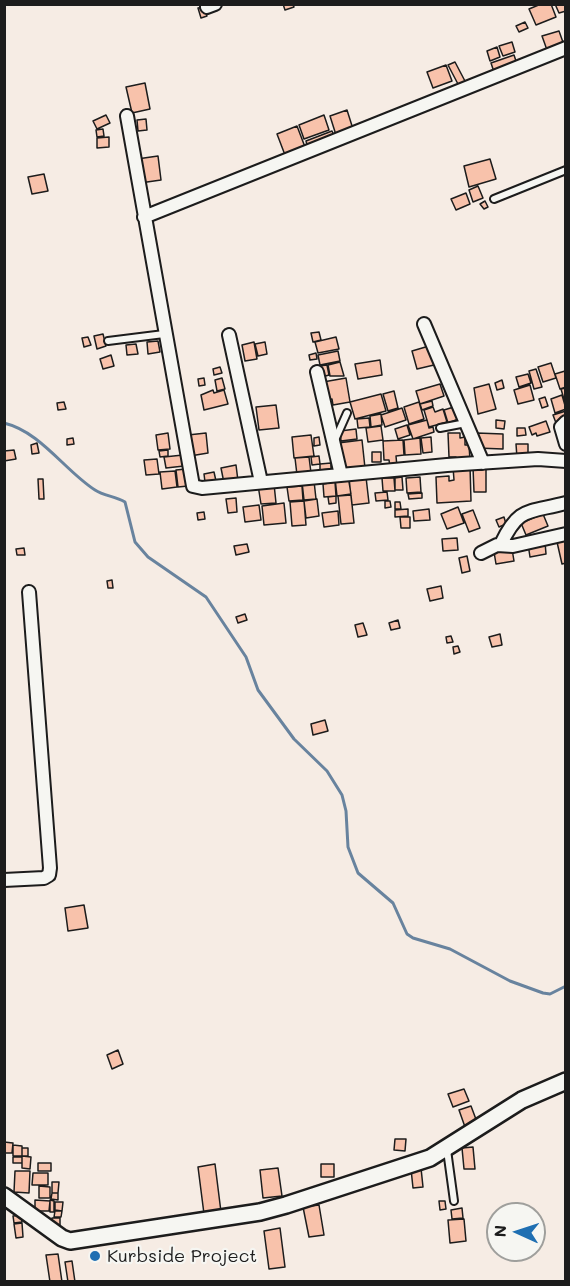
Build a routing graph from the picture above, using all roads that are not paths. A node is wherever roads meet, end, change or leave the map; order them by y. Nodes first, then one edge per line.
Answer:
1 (566, 48) edge
2 (127, 116) dead end
3 (566, 170) edge
4 (494, 199) dead end
5 (144, 217) junction
6 (424, 324) dead end
7 (164, 334) junction
8 (229, 335) dead end
9 (108, 341) dead end
10 (317, 372) dead end
11 (347, 413) dead end
12 (566, 422) edge
13 (466, 423) junction
14 (440, 428) dead end
15 (334, 443) junction
16 (566, 444) edge
17 (566, 461) edge
18 (483, 463) junction
19 (341, 475) junction
20 (261, 482) junction
21 (566, 503) edge
22 (566, 534) edge
23 (501, 544) junction
24 (481, 553) dead end
25 (29, 592) dead end
26 (4, 880) edge
27 (566, 1082) edge
28 (447, 1150) junction
29 (4, 1196) edge
30 (454, 1201) dead end

1 - 5 street
2 - 5 street
3 - 4 lane
5 - 7 street
6 - 13 street
7 - 9 lane
7 - 20 street
8 - 20 street
10 - 15 street
11 - 15 lane
12 - 16 street
13 - 14 lane
13 - 18 street
15 - 19 street
17 - 18 street
18 - 19 street
19 - 20 street
21 - 23 street
22 - 23 street
23 - 24 street
25 - 26 street
27 - 28 street
28 - 29 street
28 - 30 lane

